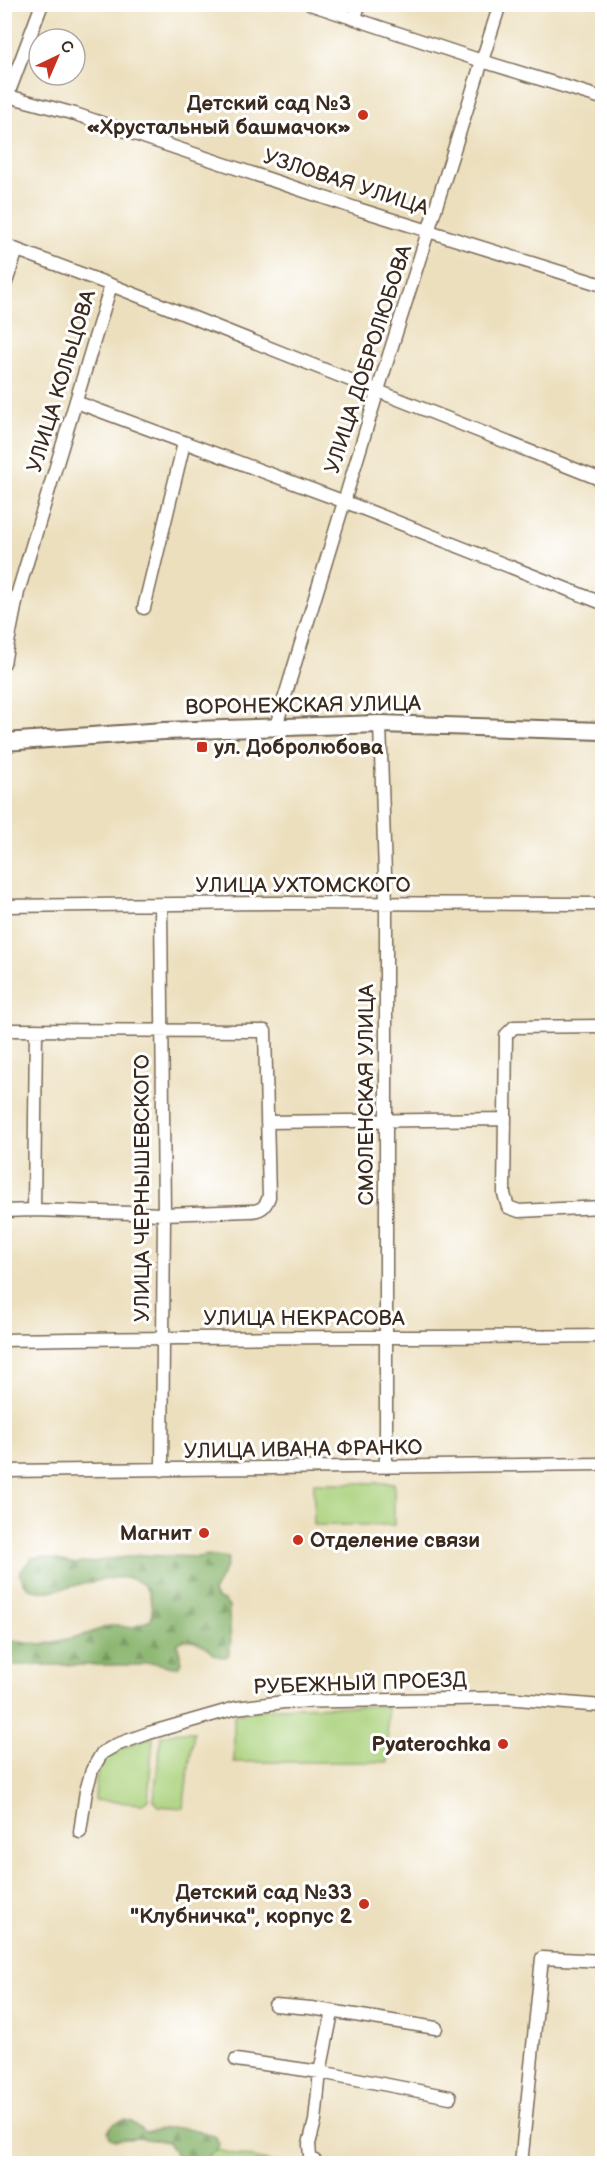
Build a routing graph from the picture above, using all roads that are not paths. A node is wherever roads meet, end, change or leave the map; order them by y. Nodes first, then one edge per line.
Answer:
1 (42, 4) edge
2 (310, 4) edge
3 (359, 4) edge
4 (500, 4) edge
5 (355, 19) junction
6 (482, 61) junction
7 (603, 98) edge
8 (6, 100) edge
9 (430, 230) junction
10 (4, 245) edge
11 (17, 250) junction
12 (111, 285) junction
13 (603, 285) edge
14 (4, 288) edge
15 (378, 390) junction
16 (76, 402) junction
17 (184, 443) junction
18 (603, 480) edge
19 (344, 502) junction
20 (603, 603) edge
21 (144, 608) dead end
22 (4, 663) edge
23 (380, 723) junction
24 (276, 726) junction
25 (603, 731) edge
26 (4, 742) edge
27 (386, 904) junction
28 (603, 904) edge
29 (161, 905) junction
30 (4, 906) edge
31 (603, 1026) edge
32 (4, 1030) edge
33 (36, 1030) junction
34 (162, 1032) junction
35 (505, 1119) junction
36 (386, 1121) junction
37 (267, 1122) junction
38 (603, 1207) edge
39 (34, 1210) junction
40 (4, 1211) edge
41 (164, 1214) junction
42 (603, 1336) edge
43 (162, 1337) junction
44 (387, 1338) junction
45 (4, 1340) edge
46 (603, 1464) edge
47 (386, 1467) junction
48 (162, 1470) junction
49 (4, 1471) edge
50 (603, 1706) edge
51 (80, 1832) dead end
52 (603, 1961) edge
53 (275, 2005) dead end
54 (332, 2013) junction
55 (436, 2028) dead end
56 (236, 2060) dead end
57 (320, 2072) junction
58 (450, 2097) dead end
59 (318, 2163) edge
60 (521, 2163) edge

1 - 8 street
2 - 5 street
3 - 5 street
4 - 6 street, УЛИЦА ДОБРОЛЮБОВА
5 - 6 street
6 - 7 street
6 - 9 street, УЛИЦА ДОБРОЛЮБОВА
8 - 9 street, УЗЛОВАЯ УЛИЦА
9 - 13 street, УЗЛОВАЯ УЛИЦА
9 - 15 street, УЛИЦА ДОБРОЛЮБОВА
10 - 11 street
11 - 12 street
11 - 14 street
12 - 15 street
12 - 16 street, УЛИЦА КОЛЬЦОВА
15 - 18 street
15 - 19 street, УЛИЦА ДОБРОЛЮБОВА
16 - 17 street
16 - 22 street, УЛИЦА КОЛЬЦОВА
17 - 19 street
17 - 21 street
19 - 20 street
19 - 24 street, УЛИЦА ДОБРОЛЮБОВА
23 - 24 street, ВОРОНЕЖСКАЯ УЛИЦА
23 - 25 street, ВОРОНЕЖСКАЯ УЛИЦА
23 - 27 street, СМОЛЕНСКАЯ УЛИЦА
24 - 26 street, ВОРОНЕЖСКАЯ УЛИЦА
27 - 28 street, УЛИЦА УХТОМСКОГО
27 - 29 street, УЛИЦА УХТОМСКОГО
27 - 36 street, СМОЛЕНСКАЯ УЛИЦА
29 - 30 street, УЛИЦА УХТОМСКОГО
29 - 34 street, УЛИЦА ЧЕРНЫШЕВСКОГО
31 - 35 street
32 - 33 street
33 - 34 street
33 - 39 street
34 - 37 street
34 - 41 street, УЛИЦА ЧЕРНЫШЕВСКОГО
35 - 36 street
35 - 38 street
36 - 37 street
36 - 44 street, СМОЛЕНСКАЯ УЛИЦА
37 - 41 street
39 - 40 street
39 - 41 street
41 - 43 street, УЛИЦА ЧЕРНЫШЕВСКОГО
42 - 44 street, УЛИЦА НЕКРАСОВА
43 - 44 street, УЛИЦА НЕКРАСОВА
43 - 45 street, УЛИЦА НЕКРАСОВА
43 - 48 street, УЛИЦА ЧЕРНЫШЕВСКОГО
44 - 47 street, СМОЛЕНСКАЯ УЛИЦА
46 - 47 street, УЛИЦА ИВАНА ФРАНКО
47 - 48 street, УЛИЦА ИВАНА ФРАНКО
48 - 49 street, УЛИЦА ИВАНА ФРАНКО
50 - 51 street, РУБЕЖНЫЙ ПРОЕЗД
52 - 60 street
53 - 54 street
54 - 55 street
54 - 57 street
56 - 57 street
57 - 58 street
57 - 59 street

